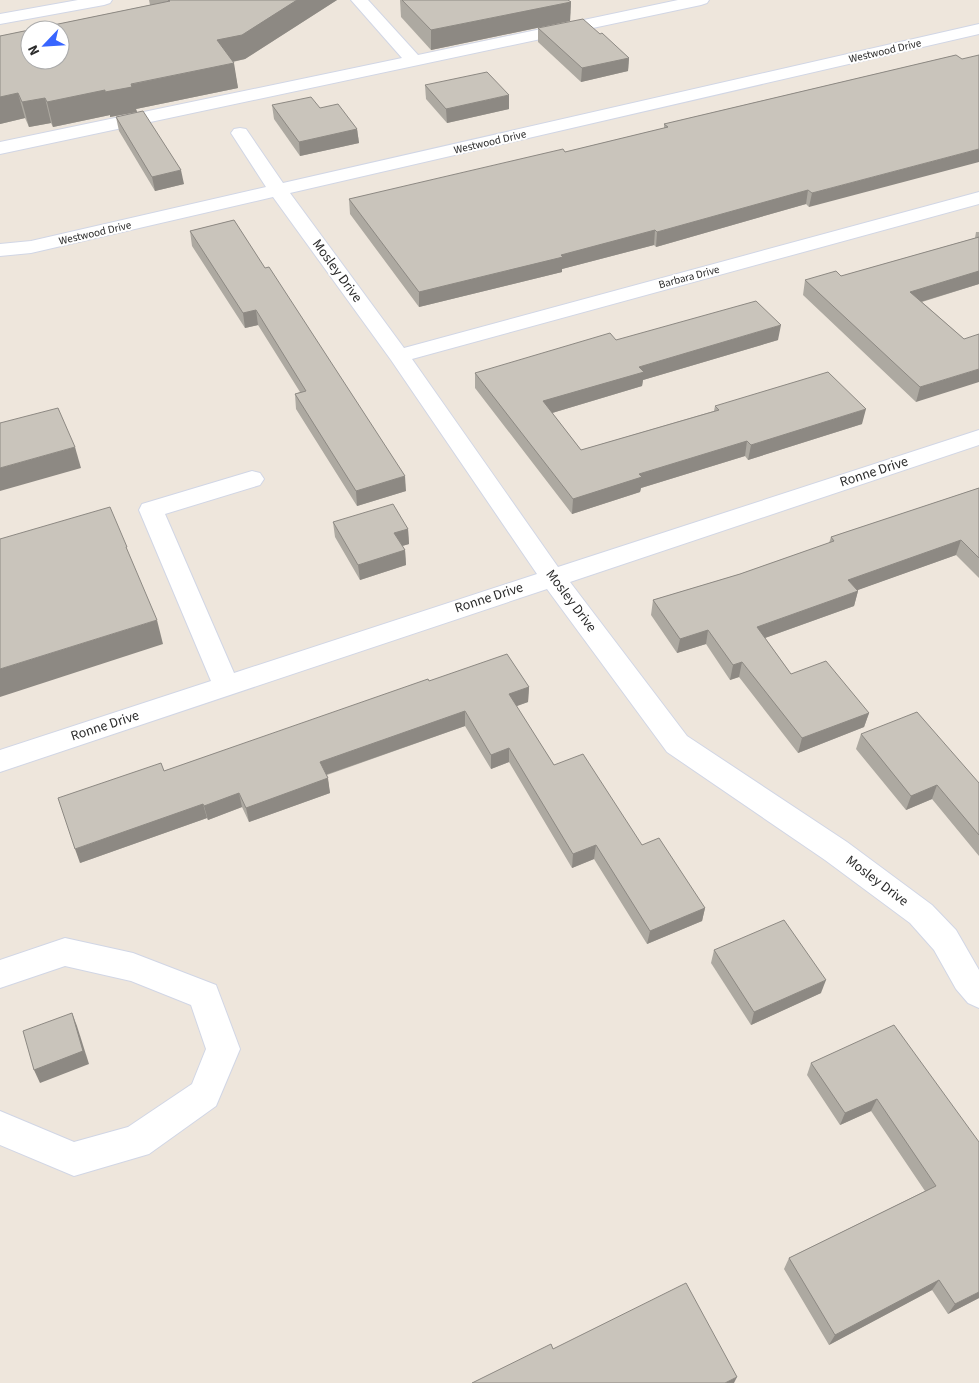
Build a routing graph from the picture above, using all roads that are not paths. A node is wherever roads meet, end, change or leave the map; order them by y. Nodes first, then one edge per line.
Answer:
1 (104, 0) edge
2 (359, 0) edge
3 (701, 0) edge
4 (0, 19) edge
5 (0, 23) edge
6 (979, 29) edge
7 (16, 35) edge
8 (414, 61) junction
9 (240, 133) dead end
10 (0, 148) edge
11 (278, 190) junction
12 (979, 198) edge
13 (0, 250) edge
14 (399, 356) junction
15 (979, 437) edge
16 (252, 479) dead end
17 (552, 577) junction
18 (226, 685) junction
19 (0, 761) edge
20 (0, 974) edge
21 (979, 993) edge
22 (0, 1128) edge

1 - 4 street
2 - 8 street
3 - 8 street
5 - 7 street
6 - 11 street, Westwood Drive
8 - 10 street
9 - 11 street, Mosley Drive
11 - 13 street, Westwood Drive
11 - 14 street, Mosley Drive
12 - 14 street, Barbara Drive
14 - 17 street, Mosley Drive
15 - 17 street, Ronne Drive
16 - 18 street
17 - 18 street, Ronne Drive
17 - 21 street, Mosley Drive
18 - 19 street, Ronne Drive
20 - 22 street

